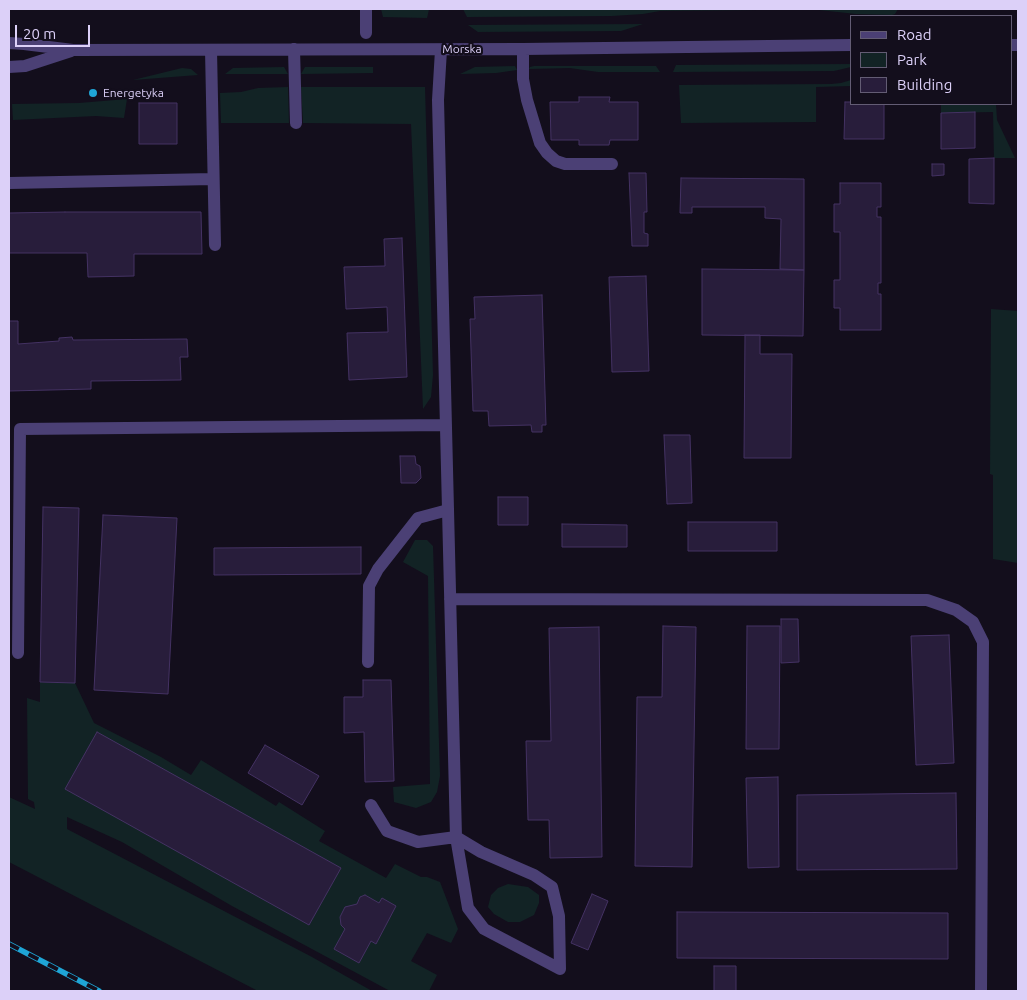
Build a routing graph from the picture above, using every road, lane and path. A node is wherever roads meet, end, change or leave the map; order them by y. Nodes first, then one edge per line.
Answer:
1 (366, 9) edge
2 (366, 33) dead end
3 (9, 43) edge
4 (850, 45) edge
5 (294, 49) junction
6 (523, 49) junction
7 (73, 50) junction
8 (211, 50) junction
9 (441, 50) junction
10 (9, 67) edge
11 (296, 123) dead end
12 (612, 164) dead end
13 (212, 179) junction
14 (9, 183) edge
15 (215, 245) dead end
16 (446, 425) junction
17 (448, 510) junction
18 (450, 599) junction
19 (18, 653) dead end
20 (368, 662) dead end
21 (371, 805) dead end
22 (456, 837) junction
23 (980, 991) edge

1 - 2 street
3 - 7 street, Morska
4 - 6 street, Morska
5 - 8 street, Morska
5 - 9 street, Morska
5 - 11 street
6 - 9 street, Morska
6 - 12 street
7 - 8 street, Morska
7 - 10 street, Morska
8 - 13 street
9 - 16 street
13 - 14 street
13 - 15 street
16 - 17 street
16 - 19 street
17 - 18 street
17 - 20 street
18 - 22 street
18 - 23 street
21 - 22 street
22 - 22 street

